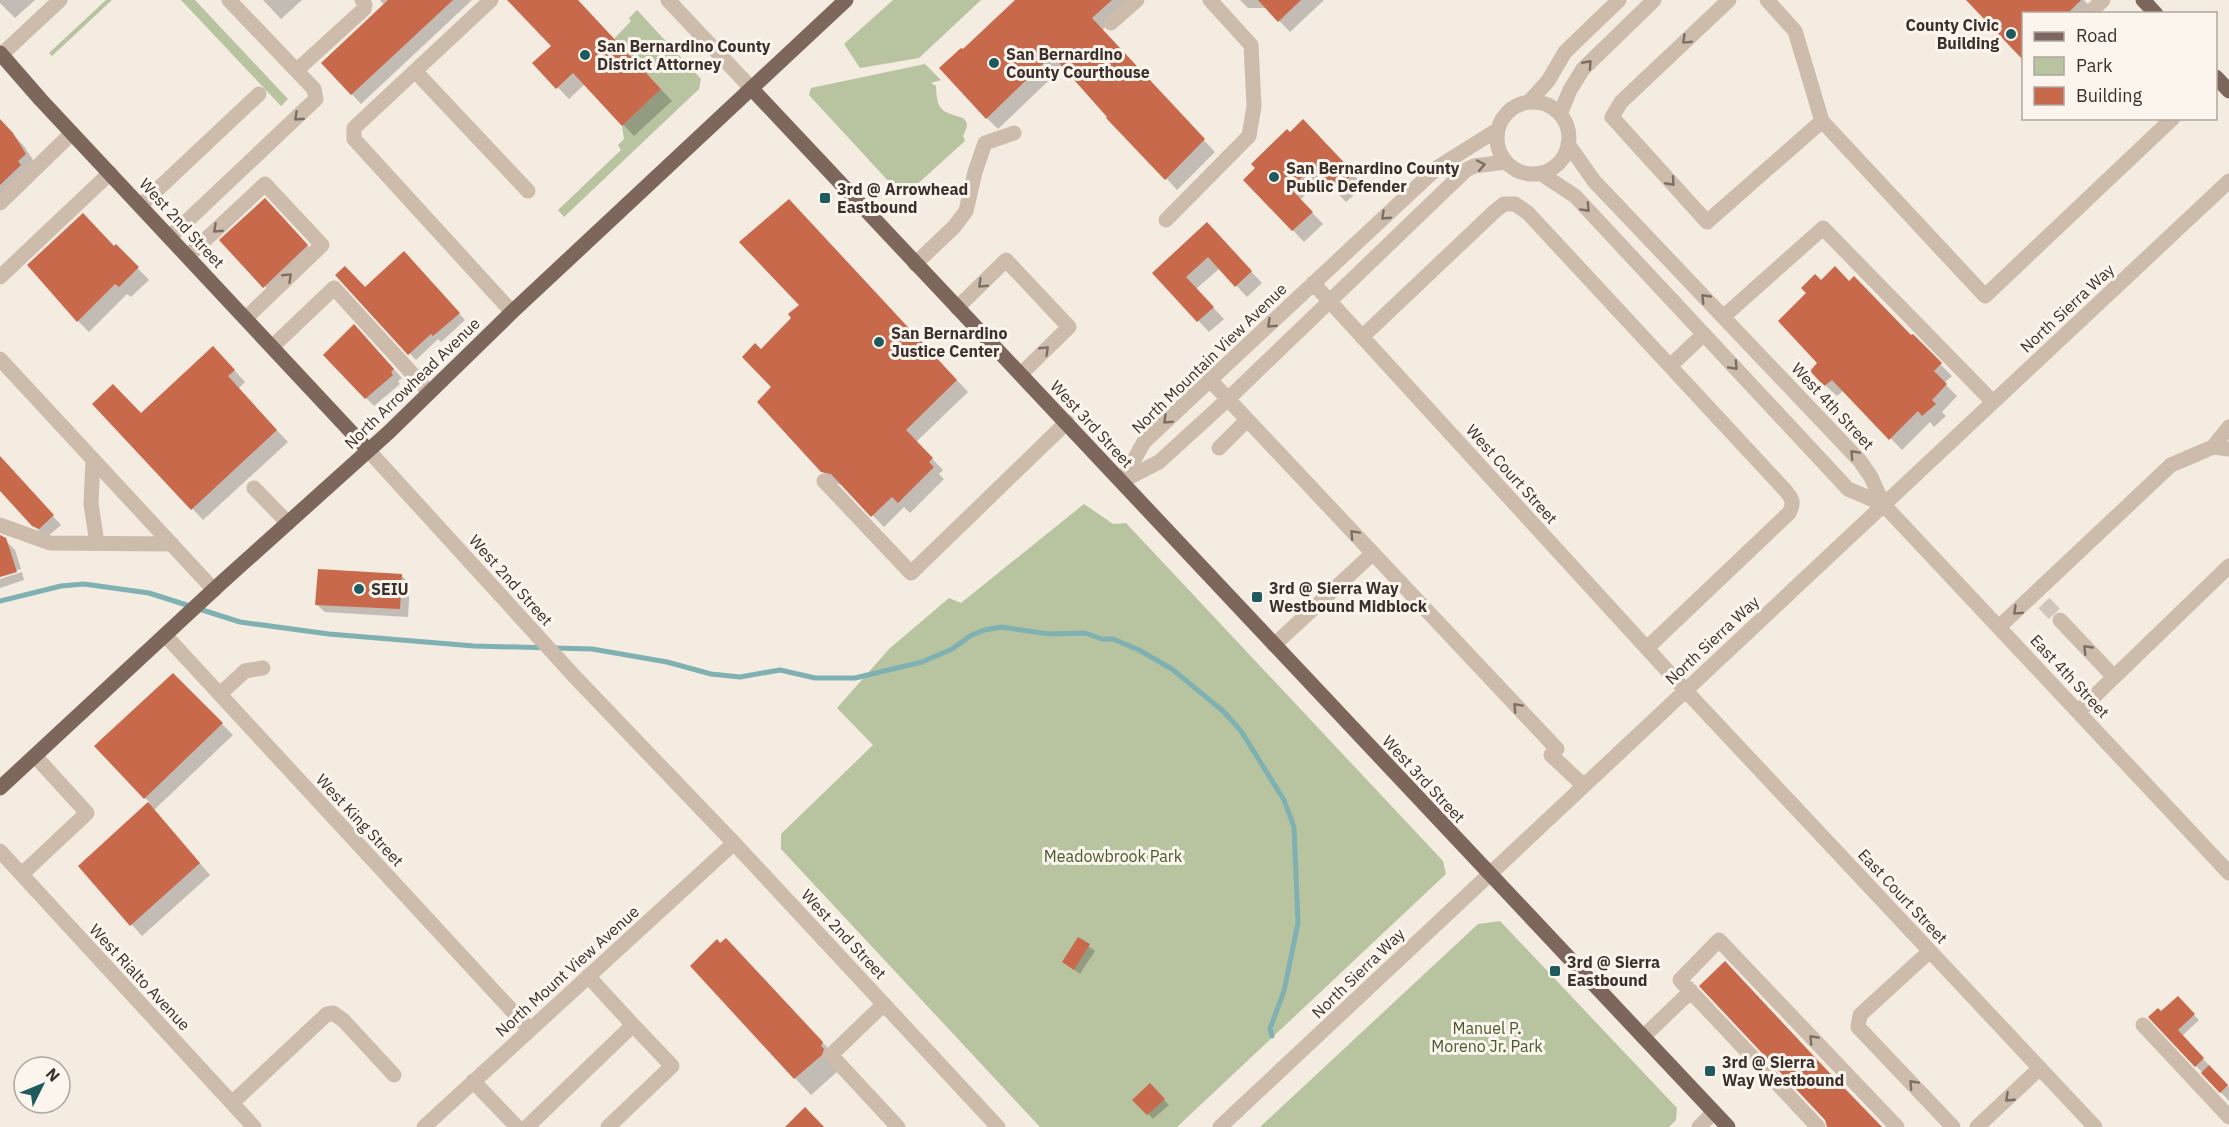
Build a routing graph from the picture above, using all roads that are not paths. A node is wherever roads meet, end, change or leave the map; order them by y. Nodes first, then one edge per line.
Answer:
1 (60, 0) edge
2 (229, 0) edge
3 (363, 0) edge
4 (668, 0) edge
5 (846, 0) edge
6 (1137, 0) edge
7 (1210, 0) edge
8 (1619, 0) edge
9 (1629, 0) edge
10 (1654, 0) edge
11 (1729, 0) edge
12 (1767, 0) edge
13 (2103, 0) edge
14 (2143, 0) edge
15 (484, 2) edge
16 (2090, 12) edge
17 (2154, 12) edge
18 (1641, 13) junction
19 (1111, 23) dead end
20 (0, 54) edge
21 (415, 71) junction
22 (298, 72) junction
23 (2217, 78) edge
24 (752, 89) junction
25 (2229, 91) edge
26 (259, 94) dead end
27 (1529, 102) junction
28 (1560, 114) junction
29 (2171, 120) edge
30 (1822, 121) junction
31 (1497, 130) junction
32 (72, 133) junction
33 (1014, 133) dead end
34 (1568, 144) junction
35 (1506, 162) junction
36 (110, 173) junction
37 (1540, 173) junction
38 (2229, 182) edge
39 (528, 191) dead end
40 (0, 203) edge
41 (141, 205) junction
42 (1166, 220) dead end
43 (170, 237) junction
44 (188, 256) junction
45 (915, 264) junction
46 (0, 277) edge
47 (1313, 283) junction
48 (1329, 300) junction
49 (957, 308) junction
50 (512, 312) junction
51 (1723, 317) junction
52 (246, 318) junction
53 (1704, 334) junction
54 (1362, 337) junction
55 (273, 346) junction
56 (2, 365) edge
57 (1670, 366) junction
58 (1021, 374) junction
59 (1210, 380) junction
60 (429, 392) junction
61 (1228, 399) junction
62 (1993, 402) junction
63 (1247, 420) junction
64 (1067, 422) junction
65 (2229, 427) edge
66 (2213, 447) junction
67 (1219, 448) dead end
68 (2229, 449) edge
69 (368, 450) junction
70 (93, 459) junction
71 (824, 481) dead end
72 (1122, 481) junction
73 (254, 488) dead end
74 (1883, 504) junction
75 (288, 523) junction
76 (0, 525) edge
77 (97, 543) junction
78 (172, 544) junction
79 (1372, 554) junction
80 (2229, 566) edge
81 (217, 586) junction
82 (2060, 620) tunnel mouth
83 (1999, 627) junction
84 (165, 635) junction
85 (1274, 645) junction
86 (1647, 648) junction
87 (263, 668) dead end
88 (2114, 677) junction
89 (1685, 690) junction
90 (220, 694) junction
91 (2078, 712) junction
92 (35, 756) junction
93 (1583, 785) junction
94 (0, 788) edge
95 (734, 843) junction
96 (0, 851) edge
97 (1489, 873) junction
98 (2229, 873) edge
99 (22, 874) junction
100 (1930, 951) junction
101 (588, 976) junction
102 (1691, 992) junction
103 (884, 1004) junction
104 (633, 1025) junction
105 (2143, 1025) dead end
106 (529, 1029) junction
107 (1643, 1037) junction
108 (2040, 1068) junction
109 (394, 1075) dead end
110 (473, 1082) junction
111 (232, 1103) junction
112 (1714, 1112) junction
113 (2229, 1117) edge
114 (254, 1127) edge
115 (424, 1127) edge
116 (517, 1127) edge
117 (527, 1127) edge
118 (608, 1127) edge
119 (898, 1127) edge
120 (998, 1127) edge
121 (1221, 1127) edge
122 (1699, 1127) edge
123 (1728, 1127) edge
124 (1818, 1127) edge
125 (1897, 1127) edge
126 (1953, 1127) edge
127 (1977, 1127) edge
128 (2095, 1127) edge

1 - 20 street
2 - 22 street
3 - 22 street
4 - 24 street, West 3rd Street
5 - 24 main road, North Arrowhead Avenue
6 - 19 street
7 - 42 street
8 - 27 street
9 - 18 street
10 - 18 street
11 -> 30 street
12 - 30 street
13 - 16 street
14 - 17 main road
15 - 21 street
28 -> 18 street
20 - 32 main road, West 2nd Street
21 - 39 street
21 - 50 street
22 -> 43 street
23 - 25 main road
24 - 45 main road, West 3rd Street
24 - 50 main road, North Arrowhead Avenue
26 - 41 street
27 - 28 street
27 - 31 street
28 - 34 street
29 - 30 street
31 - 35 street
31 -> 47 street, North Mountain View Avenue
32 - 36 main road, West 2nd Street
32 - 40 street
33 - 45 street
34 - 37 street
51 -> 34 street, West 4th Street
35 - 37 street
48 -> 35 street
36 - 41 main road, West 2nd Street
36 - 46 street
37 -> 53 street
38 - 62 street, North Sierra Way
41 - 43 main road, West 2nd Street
43 - 44 main road, West 2nd Street
44 - 52 main road, West 2nd Street
52 -> 44 street
45 - 49 main road, West 3rd Street
47 - 48 street, West Court Street
47 -> 59 street, North Mountain View Avenue
48 - 54 street, West Court Street
48 - 61 street
49 - 58 main road, West 3rd Street
58 -> 49 street
50 - 60 main road, North Arrowhead Avenue
51 - 62 street
74 -> 51 street, West 4th Street
52 - 55 main road, West 2nd Street
53 - 57 street
53 -> 74 street
54 - 57 street
54 - 86 street, West Court Street
55 - 60 street
55 - 69 main road, West 2nd Street
56 - 70 street
57 - 86 street
58 - 64 main road, West 3rd Street
59 - 61 street
59 -> 72 street, North Mountain View Avenue
60 - 69 main road, North Arrowhead Avenue
61 - 63 street
61 - 72 street
62 - 74 street, North Sierra Way
63 - 67 street
79 -> 63 street
64 - 71 street
64 - 72 main road, West 3rd Street
65 - 66 street
66 - 68 street
66 -> 83 street
69 - 75 main road, North Arrowhead Avenue
69 - 95 street, West 2nd Street
70 - 77 street
70 - 78 street
72 - 85 main road, West 3rd Street
73 - 75 street
74 - 83 street, East 4th Street
74 - 89 street, North Sierra Way
75 - 81 main road, North Arrowhead Avenue
76 - 77 street
77 - 78 street
78 - 81 street
79 - 85 street
93 -> 79 street
80 - 88 street
81 - 84 main road, North Arrowhead Avenue
88 -> 82 street
83 - 91 street, East 4th Street
84 - 90 street, West King Street
84 - 92 main road, North Arrowhead Avenue
85 - 97 main road, West 3rd Street
86 - 89 street, West Court Street
87 - 90 street
88 - 91 street
89 - 93 street, North Sierra Way
89 - 100 street, East Court Street
90 - 106 street, West King Street
91 - 98 street, East 4th Street
92 - 94 main road, North Arrowhead Avenue
92 - 99 street
93 - 97 street, North Sierra Way
95 - 101 street, North Mount View Avenue
95 - 103 street, West 2nd Street
96 - 99 street, West Rialto Avenue
97 - 107 main road, West 3rd Street
97 - 121 street, North Sierra Way
99 - 111 street, West Rialto Avenue
100 - 108 street, East Court Street
126 -> 100 street
101 - 104 street
101 - 106 street, North Mount View Avenue
102 - 107 street
102 - 124 street
125 -> 102 street
103 - 119 street
103 - 120 street, West 2nd Street
104 - 117 street
104 - 118 street
105 - 113 street
106 - 110 street, North Mount View Avenue
107 - 112 main road, West 3rd Street
108 -> 127 street
108 - 128 street, East Court Street
109 - 111 street
110 - 115 street, North Mount View Avenue
110 - 116 street
111 - 114 street, West Rialto Avenue
112 - 122 street
112 - 123 main road, West 3rd Street

